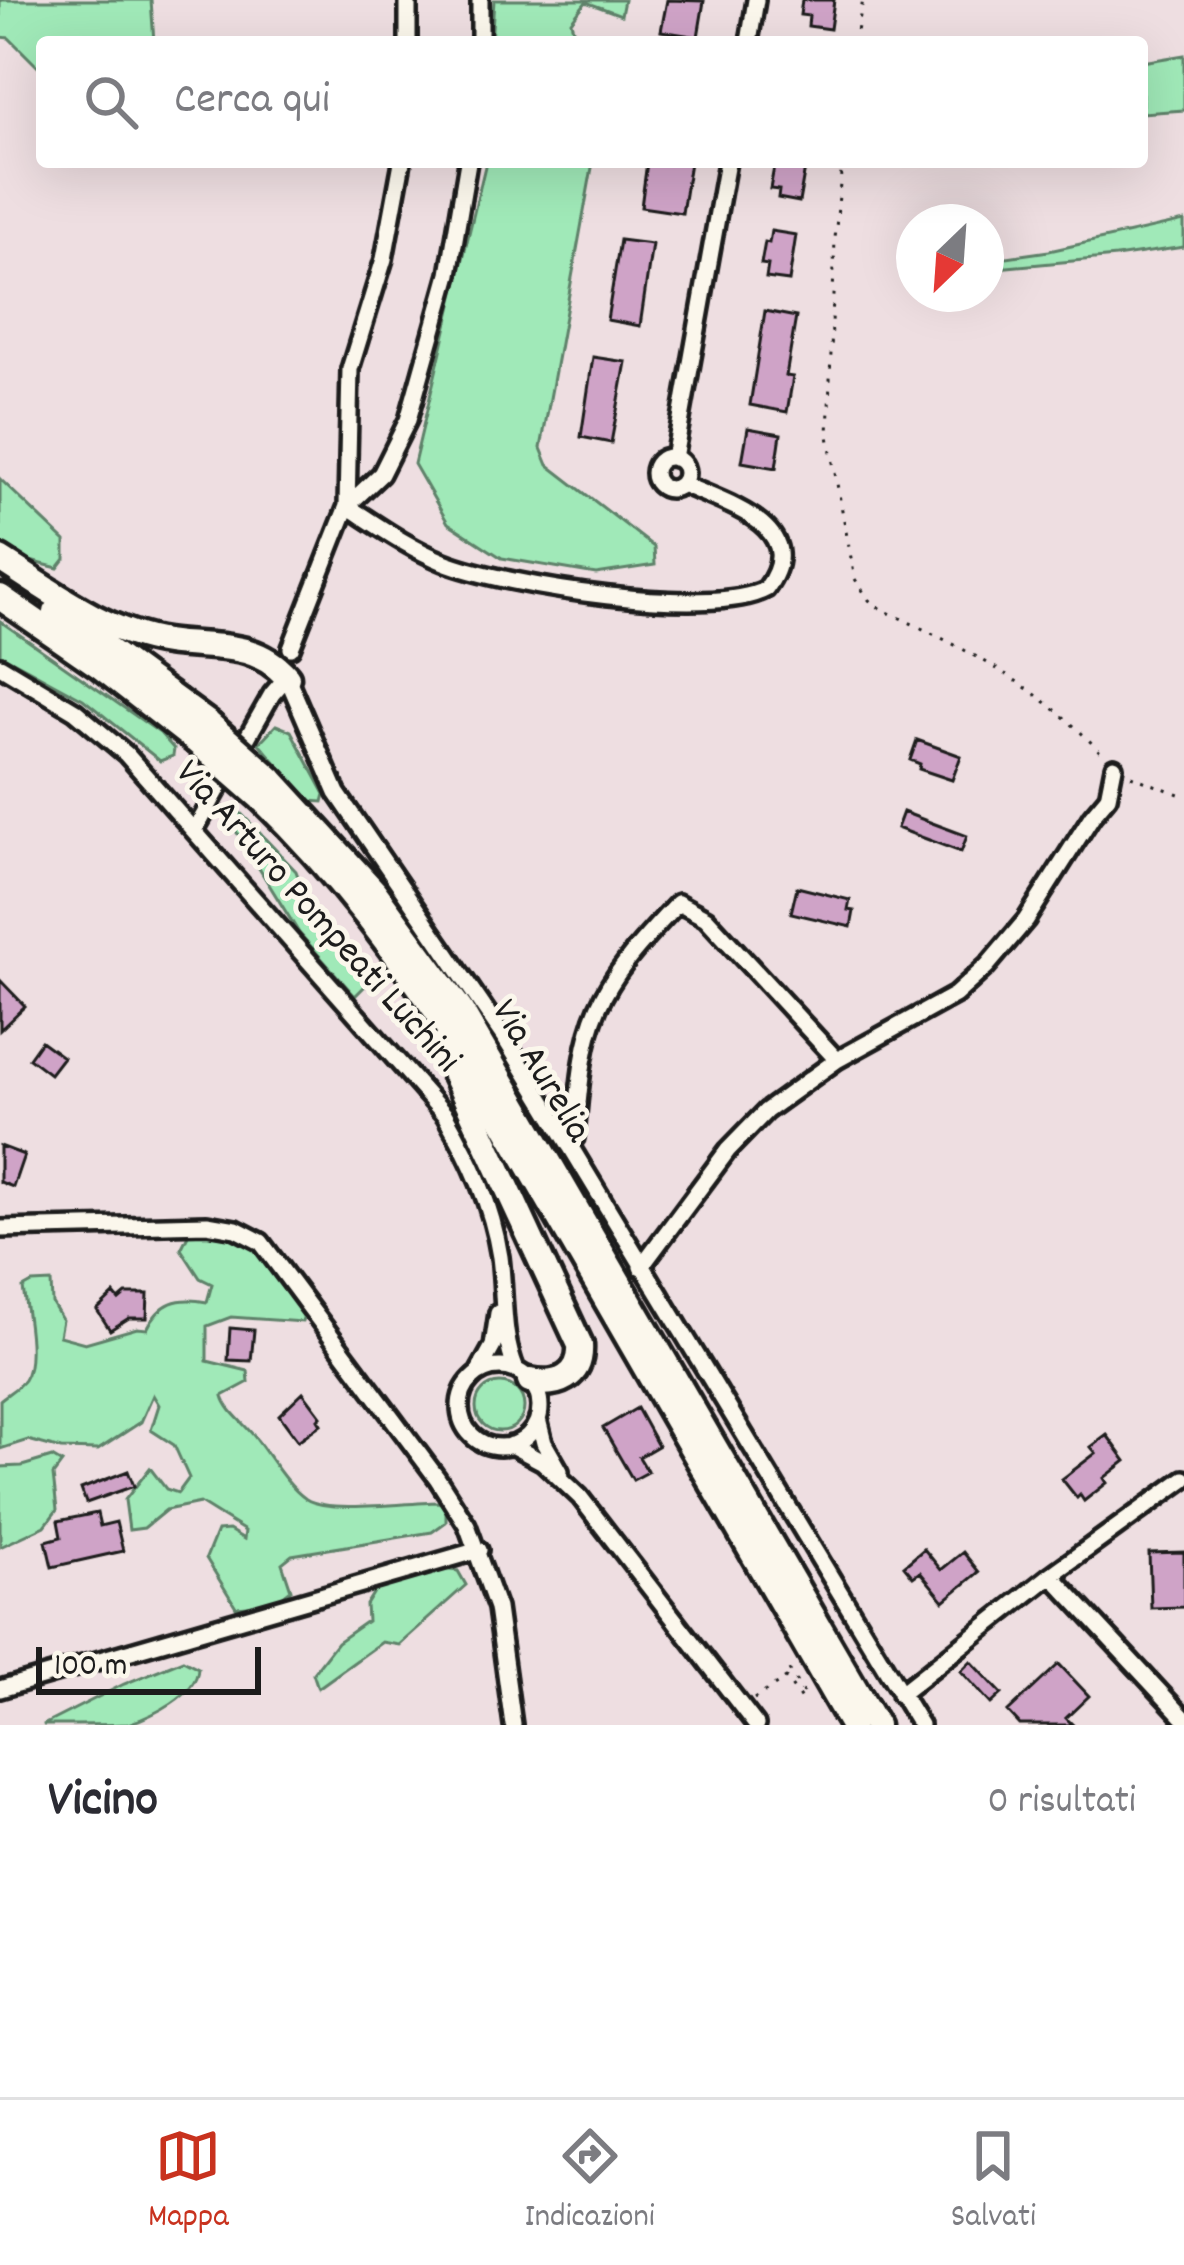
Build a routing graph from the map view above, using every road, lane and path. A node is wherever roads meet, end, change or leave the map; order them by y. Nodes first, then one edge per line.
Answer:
1 (408, 0) edge
2 (480, 0) edge
3 (756, 0) edge
4 (863, 0) edge
5 (408, 36) edge
6 (480, 36) edge
7 (749, 36) edge
8 (856, 36) edge
9 (401, 168) edge
10 (467, 168) edge
11 (726, 168) edge
12 (841, 168) edge
13 (674, 458) junction
14 (682, 484) junction
15 (346, 506) junction
16 (0, 559) edge
17 (0, 574) edge
18 (0, 597) edge
19 (291, 648) dead end
20 (0, 665) edge
21 (287, 676) junction
22 (202, 733) junction
23 (1114, 767) junction
24 (266, 789) junction
25 (1184, 796) edge
26 (195, 830) junction
27 (347, 889) junction
28 (837, 1060) junction
29 (568, 1145) junction
30 (0, 1229) edge
31 (641, 1267) junction
32 (502, 1274) junction
33 (478, 1373) junction
34 (523, 1376) junction
35 (538, 1419) junction
36 (511, 1445) junction
37 (1184, 1479) edge
38 (572, 1488) junction
39 (479, 1550) junction
40 (1051, 1575) junction
41 (789, 1670) dead end
42 (0, 1689) edge
43 (900, 1694) junction
44 (742, 1707) junction
45 (1184, 1718) edge
46 (754, 1724) edge
47 (513, 1725) edge
48 (852, 1725) edge
49 (875, 1725) edge
50 (920, 1725) edge

1 - 5 street
2 - 6 street
3 - 7 street
4 - 8 path
9 - 15 street
10 - 15 street
11 - 13 street
12 - 23 path
13 - 14 street
13 - 14 street
14 - 15 street
15 - 19 street
16 - 21 highway
17 - 22 highway, Via Aurelia
18 - 22 highway, Via Aurelia
20 - 26 street, Via Arturo Pompeati Luchini
21 - 26 street
21 - 29 street
22 - 24 highway, Via Aurelia, bridge
23 - 25 path
23 - 28 street
24 - 27 highway, Via Aurelia
24 - 49 highway, Via Aurelia
26 - 32 street, Via Arturo Pompeati Luchini
27 - 34 highway
27 - 48 highway, Via Aurelia
28 - 29 street
28 - 31 street
29 - 31 street
30 - 39 street
31 - 43 street
32 - 33 street, Via Arturo Pompeati Luchini
32 - 34 street, Via Arturo Pompeati Luchini
33 - 34 street
33 - 36 street
34 - 35 street
35 - 36 street
35 - 38 street
36 - 38 street
37 - 40 street
38 - 44 street
39 - 42 street
39 - 47 street
40 - 43 street
40 - 45 street
41 - 44 path
43 - 50 street
44 - 46 street

